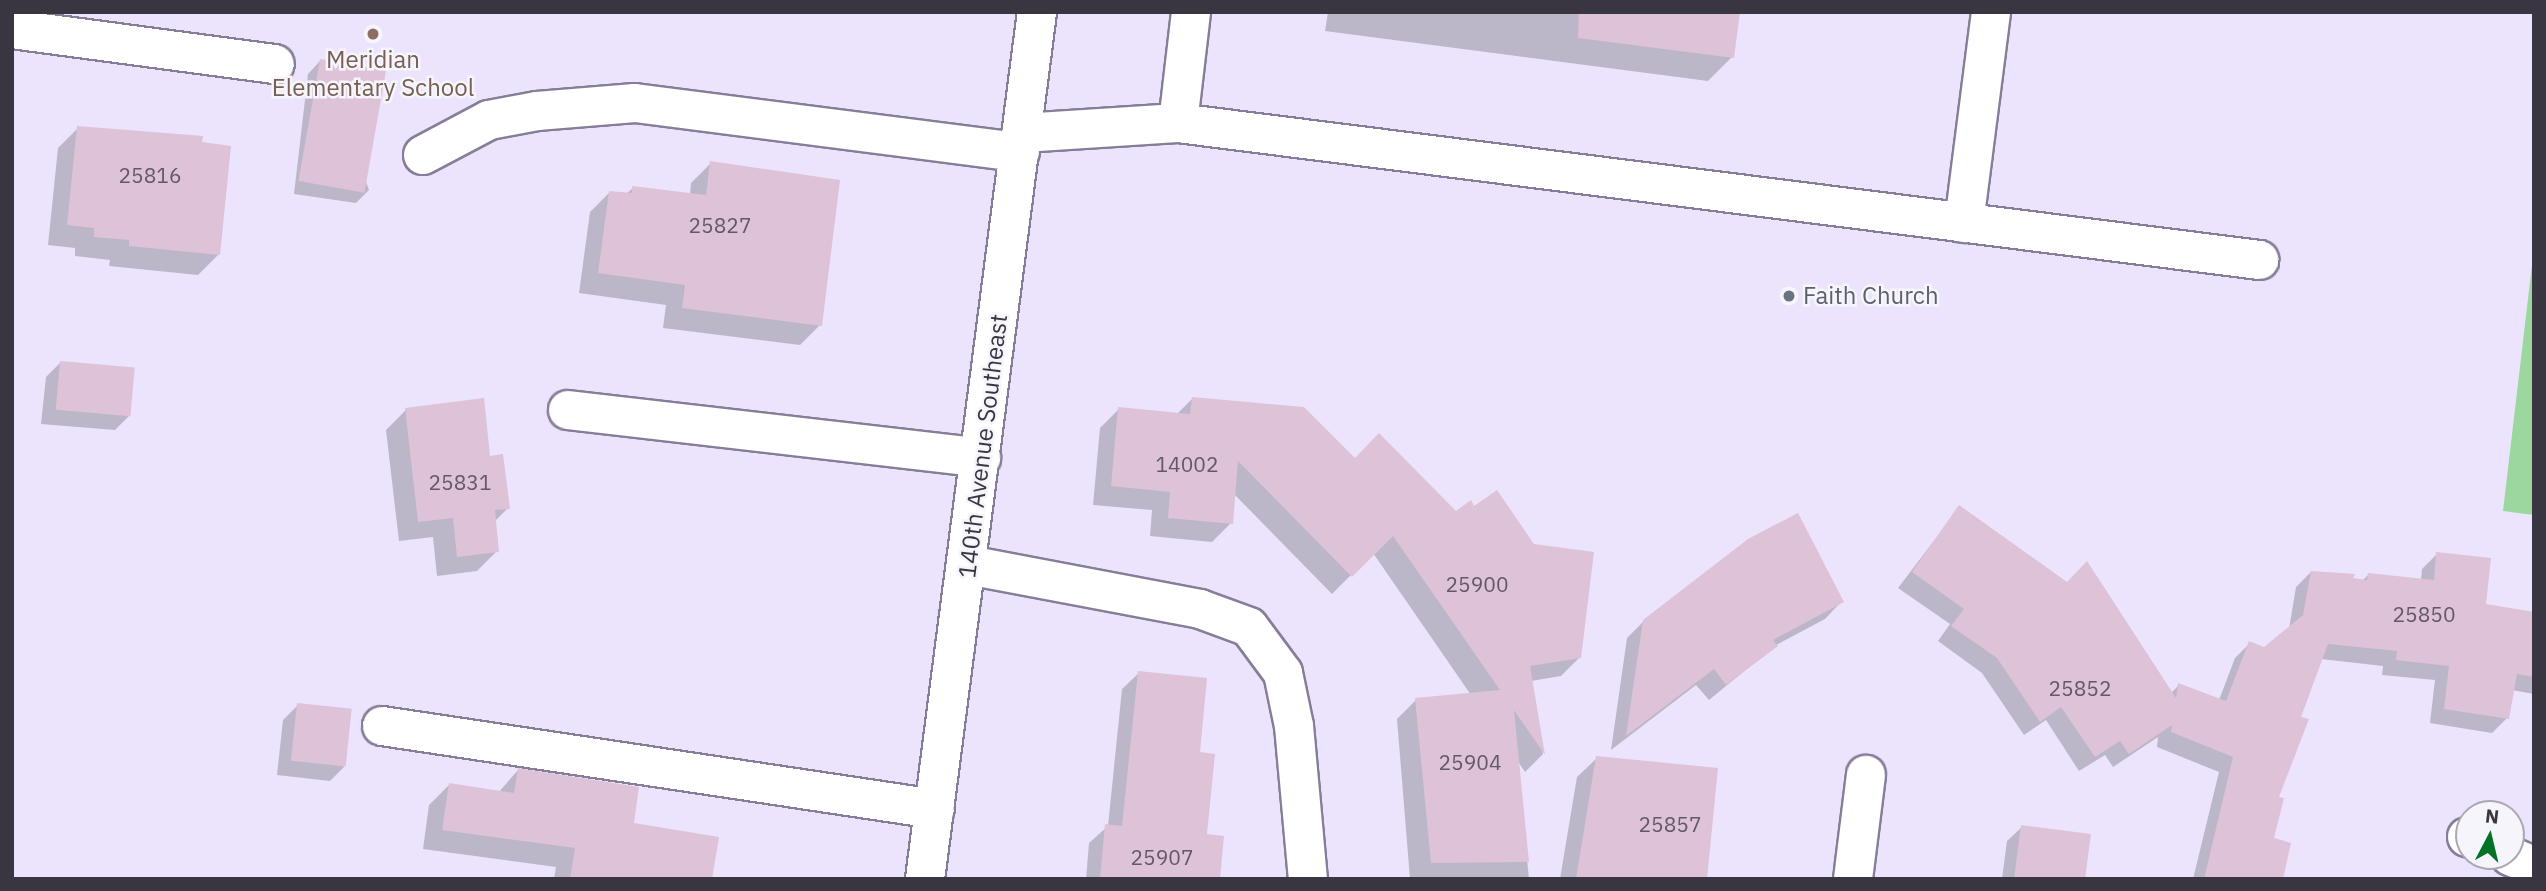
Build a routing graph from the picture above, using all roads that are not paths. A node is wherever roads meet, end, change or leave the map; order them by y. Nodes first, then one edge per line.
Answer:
1 (1037, 12) edge
2 (1191, 12) edge
3 (1991, 12) edge
4 (12, 29) edge
5 (275, 64) dead end
6 (1178, 123) junction
7 (1021, 142) junction
8 (423, 155) dead end
9 (1964, 223) junction
10 (2259, 260) dead end
11 (568, 410) dead end
12 (981, 458) junction
13 (968, 565) junction
14 (382, 726) dead end
15 (1866, 775) dead end
16 (935, 809) junction
17 (925, 879) edge
18 (1308, 879) edge
19 (1853, 879) edge

1 - 7 street, 140th Avenue Southeast
2 - 6 street
3 - 9 street
4 - 5 street
6 - 7 street
6 - 9 street
7 - 8 street
7 - 12 street, 140th Avenue Southeast
9 - 10 street
11 - 12 street
12 - 13 street, 140th Avenue Southeast
13 - 16 street, 140th Avenue Southeast
13 - 18 street
14 - 16 street
15 - 19 street
16 - 17 street, 140th Avenue Southeast

